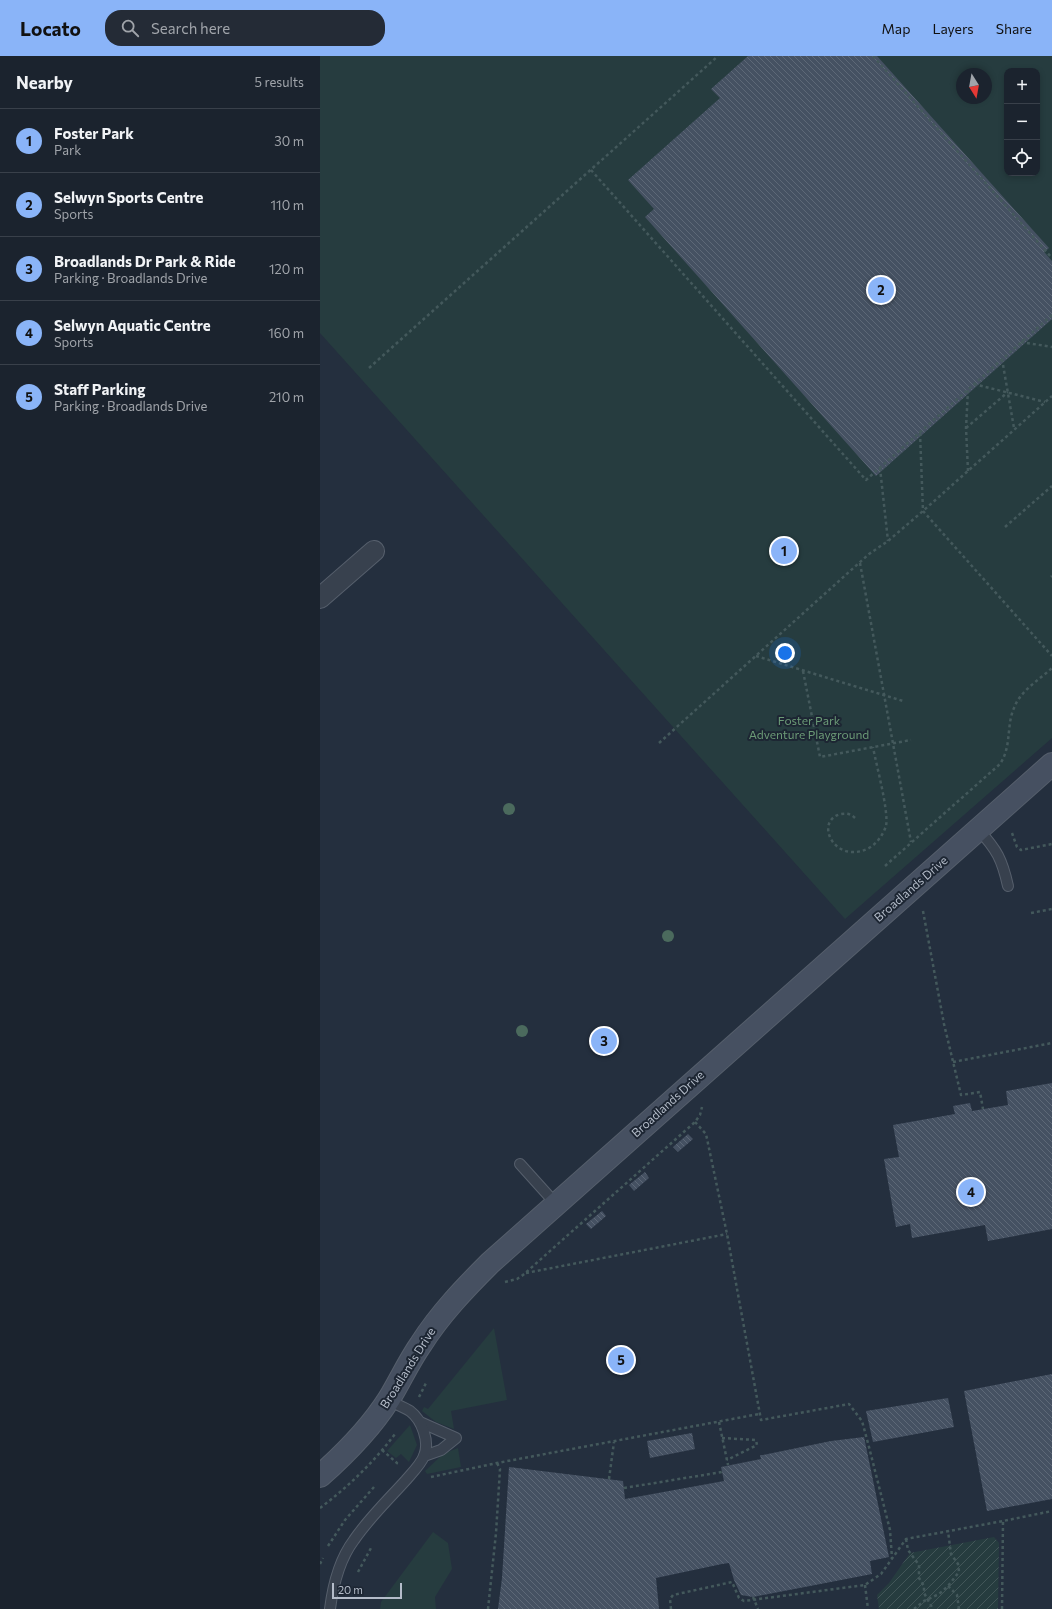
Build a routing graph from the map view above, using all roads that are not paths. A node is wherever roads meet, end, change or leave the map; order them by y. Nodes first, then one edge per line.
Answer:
1 (374, 551) dead end
2 (320, 598) edge
3 (1052, 764) edge
4 (978, 829) junction
5 (1008, 886) dead end
6 (520, 1164) dead end
7 (556, 1204) junction
8 (388, 1400) junction
9 (420, 1422) junction
10 (424, 1456) junction
11 (320, 1476) edge
12 (330, 1609) edge

1 - 2 street
3 - 4 main road, Broadlands Drive
4 - 5 lane
4 - 7 main road, Broadlands Drive
6 - 7 lane
7 - 8 main road, Broadlands Drive
8 - 9 lane
8 - 11 main road, Broadlands Drive
9 - 10 lane
9 - 10 lane
10 - 12 lane

